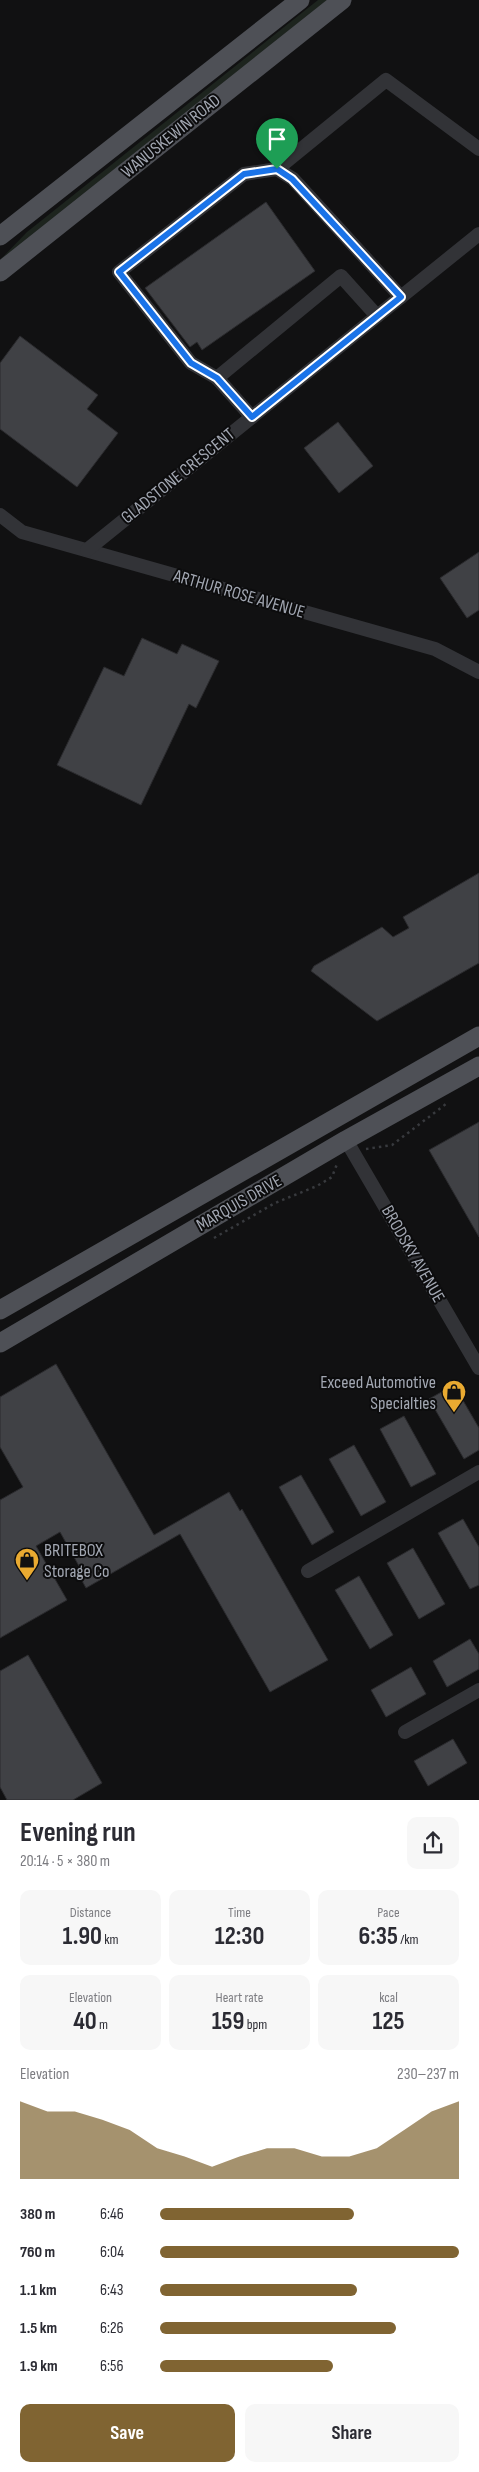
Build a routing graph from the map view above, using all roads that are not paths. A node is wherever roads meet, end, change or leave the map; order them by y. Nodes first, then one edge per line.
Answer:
1 (300, 0) edge
2 (342, 0) edge
3 (479, 150) edge
4 (277, 169) junction
5 (479, 234) edge
6 (0, 236) edge
7 (0, 272) edge
8 (401, 297) junction
9 (377, 316) junction
10 (217, 378) junction
11 (252, 417) junction
12 (0, 515) edge
13 (87, 550) junction
14 (479, 672) edge
15 (479, 1036) edge
16 (479, 1066) edge
17 (349, 1146) junction
18 (0, 1310) edge
19 (0, 1343) edge
20 (473, 1344) edge
21 (479, 1368) edge
22 (479, 1472) edge
23 (308, 1570) dead end
24 (479, 1690) edge
25 (405, 1732) dead end

1 - 6 main road, WANUSKEWIN ROAD
2 - 7 main road, WANUSKEWIN ROAD
3 - 4 street
4 - 8 street
4 - 10 street
5 - 8 street, GLADSTONE CRESCENT
8 - 9 street, GLADSTONE CRESCENT
9 - 10 street
9 - 11 street, GLADSTONE CRESCENT
10 - 11 street
11 - 13 street, GLADSTONE CRESCENT
12 - 13 street, ARTHUR ROSE AVENUE
13 - 14 street, ARTHUR ROSE AVENUE
15 - 18 main road, MARQUIS DRIVE
16 - 17 main road, MARQUIS DRIVE
17 - 19 main road, MARQUIS DRIVE
17 - 20 street, BRODSKY AVENUE
20 - 21 street, BRODSKY AVENUE
22 - 23 street
24 - 25 street

